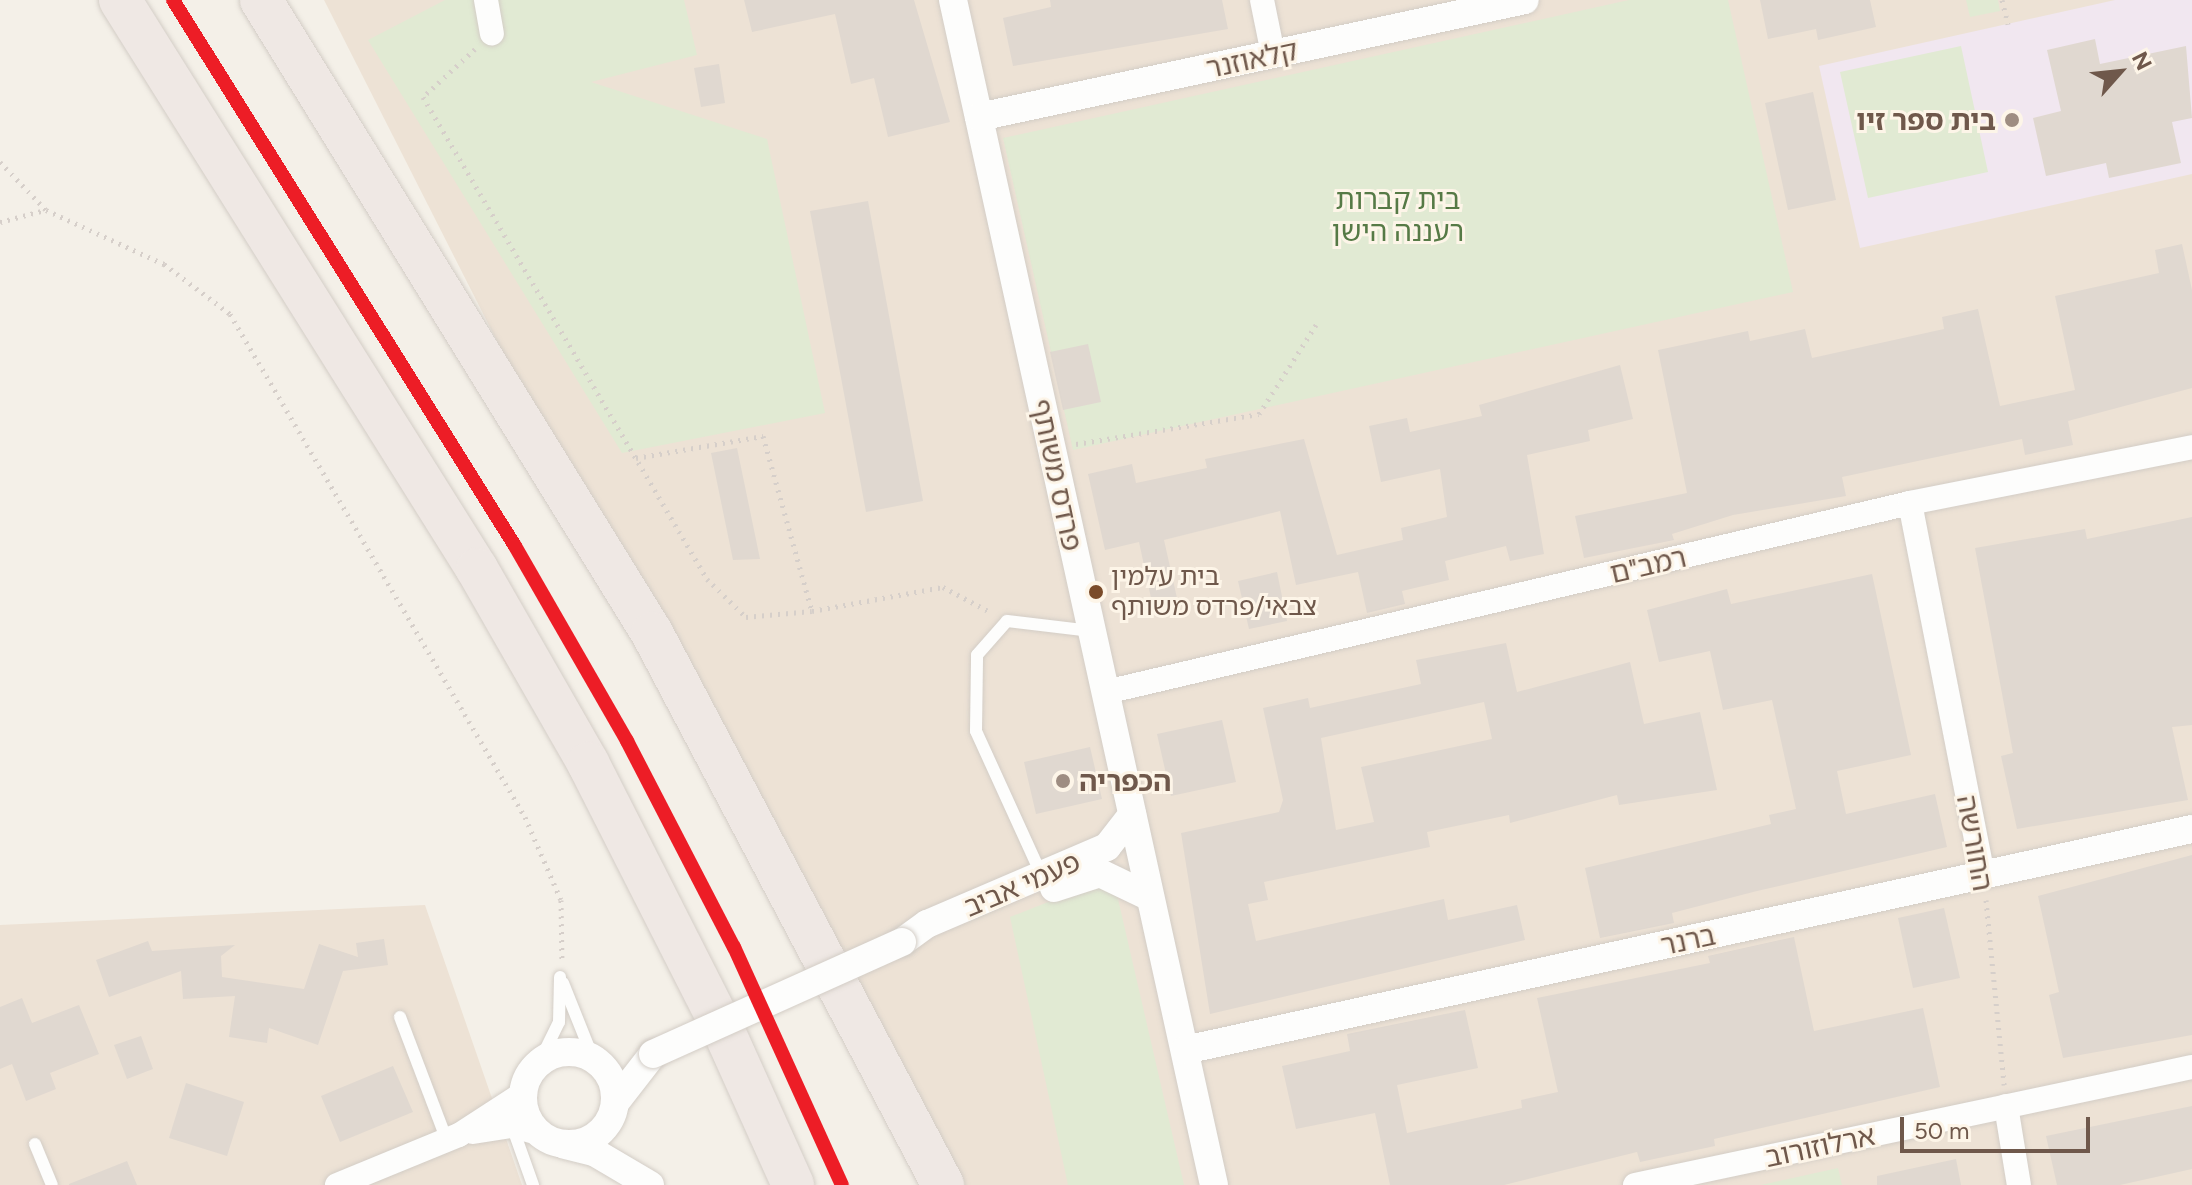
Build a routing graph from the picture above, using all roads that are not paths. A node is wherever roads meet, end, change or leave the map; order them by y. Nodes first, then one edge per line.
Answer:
1 (111, 0) edge
2 (120, 0) edge
3 (486, 0) edge
4 (953, 0) edge
5 (1262, 0) edge
6 (1525, 0) edge
7 (263, 3) edge
8 (492, 33) road end
9 (1273, 54) junction
10 (979, 117) junction
11 (262, 227) junction
12 (2192, 447) edge
13 (1910, 503) junction
14 (1091, 631) junction
15 (1106, 692) junction
16 (1132, 815) junction
17 (2192, 829) edge
18 (1983, 875) junction
19 (1042, 876) junction
20 (1150, 897) junction
21 (665, 910) junction
22 (803, 911) junction
23 (902, 942) junction
24 (400, 1017) dead end
25 (1185, 1050) junction
26 (653, 1054) junction
27 (595, 1060) junction
28 (538, 1065) junction
29 (2192, 1067) edge
30 (524, 1093) junction
31 (615, 1106) junction
32 (2006, 1106) junction
33 (536, 1134) junction
34 (453, 1138) junction
35 (35, 1144) dead end
36 (646, 1182) edge
37 (52, 1185) edge
38 (337, 1185) edge
39 (533, 1185) edge
40 (777, 1185) edge
41 (793, 1185) edge
42 (923, 1185) edge
43 (943, 1185) edge
44 (1214, 1185) edge
45 (1635, 1185) edge
46 (2019, 1185) edge

1 - 11 highway
2 - 11 highway
3 - 8 street
4 - 10 street, פרדס משותף
5 - 9 street
6 - 9 street, קלאוזנר
7 - 22 highway
9 - 10 street, קלאוזנר
10 - 14 street, פרדס משותף
11 - 21 highway
12 - 13 street, רמב"ם
13 - 15 street, רמב"ם
13 - 18 street, החורשה
14 - 15 street, פרדס משותף
14 - 19 lane
15 - 16 street, פרדס משותף
16 - 19 street, פעמי אביב
16 - 20 street, פרדס משותף
17 - 18 street, ברנר
18 - 25 street, ברנר
19 - 23 street, פעמי אביב
20 - 23 street, פעמי אביב
20 - 25 street, פרדס משותף
21 - 40 highway
21 - 41 highway
22 - 42 highway
22 - 43 highway
23 - 26 street, פעמי אביב, bridge
24 - 34 lane
25 - 44 street, פרדס משותף
26 - 27 street, פעמי אביב
26 - 31 street, פעמי אביב
27 - 28 street
27 - 28 lane
27 - 31 street
28 - 30 street
29 - 32 street, ארלוזורוב
30 - 33 street
30 - 34 street
31 - 33 street
31 - 36 street
32 - 45 street, ארלוזורוב
32 - 46 street
33 - 34 street
33 - 36 street
33 - 39 lane
34 - 38 street
35 - 37 lane

